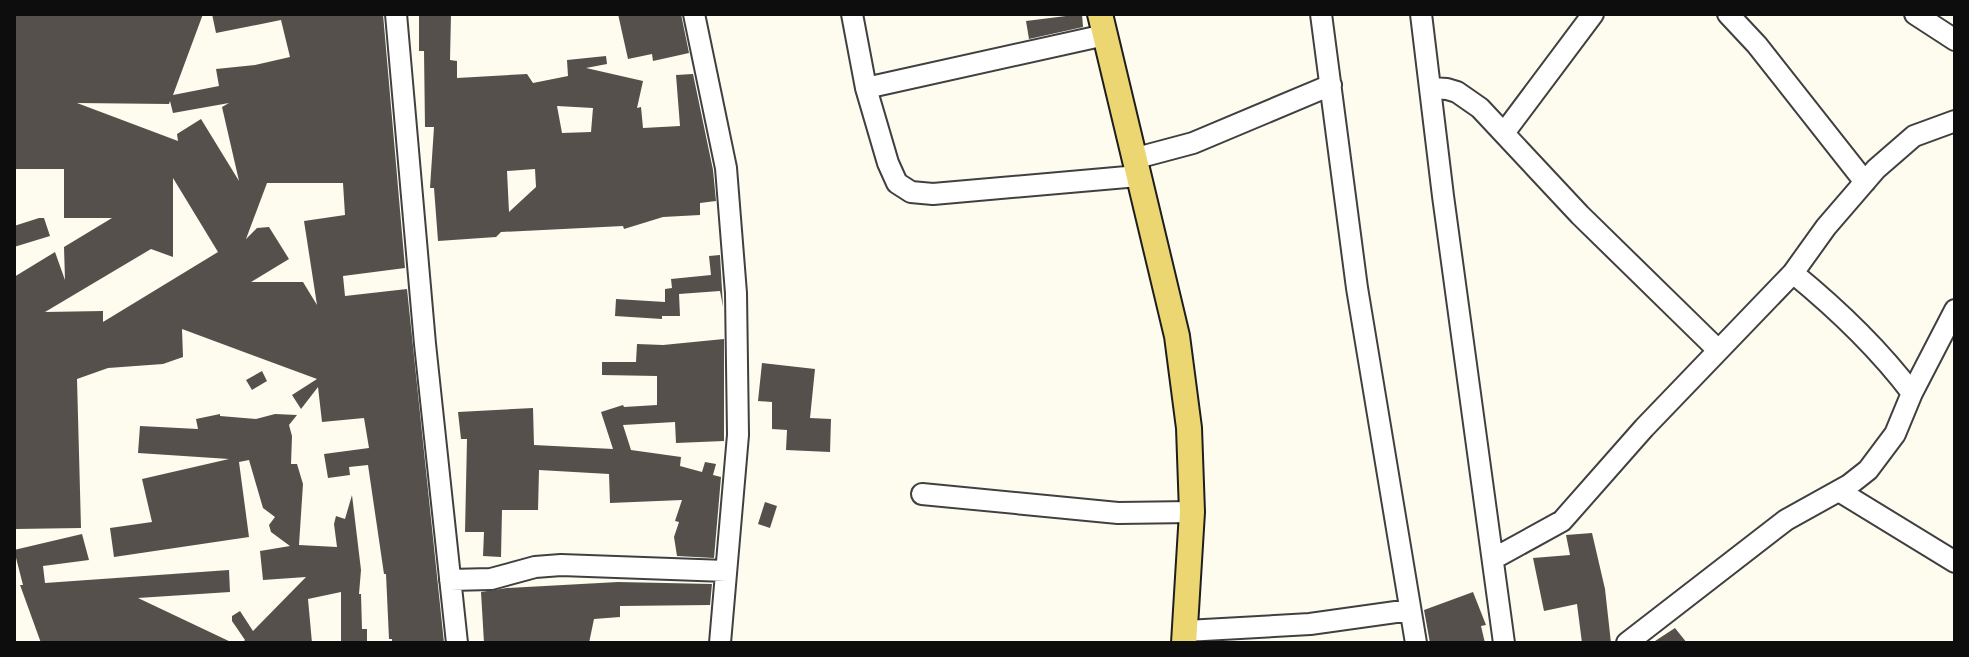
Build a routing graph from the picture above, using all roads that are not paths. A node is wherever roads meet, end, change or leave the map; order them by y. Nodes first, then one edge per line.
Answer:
1 (396, 14) edge
2 (694, 14) edge
3 (852, 14) edge
4 (1321, 14) edge
5 (1421, 14) edge
6 (1593, 14) edge
7 (1728, 14) edge
8 (1915, 14) edge
9 (1102, 24) edge
10 (1955, 40) edge
11 (1331, 85) junction
12 (866, 88) junction
13 (1430, 88) junction
14 (1955, 121) edge
15 (1504, 133) junction
16 (1136, 167) junction
17 (1865, 182) junction
18 (1793, 273) junction
19 (1955, 310) edge
20 (1718, 350) junction
21 (1912, 393) junction
22 (1839, 491) junction
23 (922, 494) dead end
24 (1192, 512) junction
25 (1493, 559) junction
26 (1955, 562) edge
27 (726, 571) junction
28 (450, 580) junction
29 (1410, 610) junction
30 (1185, 637) edge
31 (457, 643) edge
32 (720, 643) edge
33 (1416, 643) edge
34 (1504, 643) edge
35 (1627, 643) edge

1 - 28 street
2 - 27 street
3 - 12 street
4 - 11 street
5 - 13 street
6 - 15 street
7 - 17 street
8 - 10 street
9 - 12 street
9 - 16 main road
11 - 16 street
11 - 29 street
12 - 16 street
13 - 15 street
13 - 25 street
14 - 17 street
15 - 20 street
16 - 24 main road
17 - 18 street
18 - 20 street
18 - 21 street
19 - 21 street
20 - 25 street
21 - 22 street
22 - 26 street
22 - 35 street
23 - 24 street
24 - 30 main road
25 - 34 street
27 - 28 street
27 - 32 street
28 - 31 street
29 - 30 street
29 - 33 street

